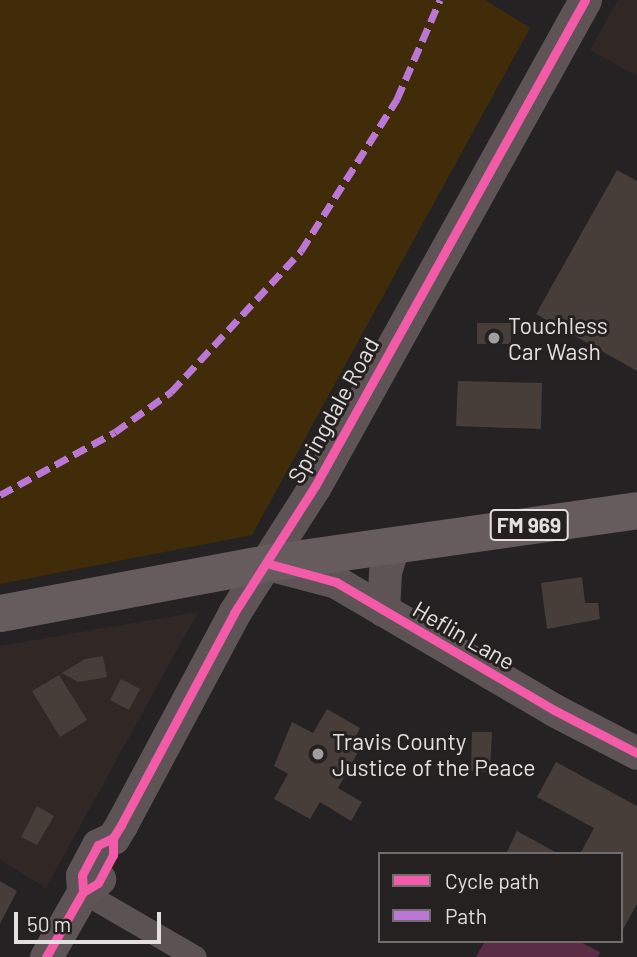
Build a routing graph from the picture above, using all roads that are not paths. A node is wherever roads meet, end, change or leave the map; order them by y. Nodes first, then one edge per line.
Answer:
1 (585, 0) edge
2 (637, 510) edge
3 (393, 546) junction
4 (266, 563) junction
5 (383, 610) junction
6 (0, 612) edge
7 (637, 753) edge
8 (83, 892) junction
9 (46, 957) edge
10 (195, 957) edge

1 - 4 main road, Springdale Road
2 - 3 main road, FM 969
3 - 4 main road, FM 969
3 - 5 main road
4 - 5 main road, Heflin Lane
4 - 6 main road, FM 969
4 - 8 main road, Springdale Road
5 - 7 main road, Heflin Lane
8 - 9 main road, Springdale Road
8 - 10 street

